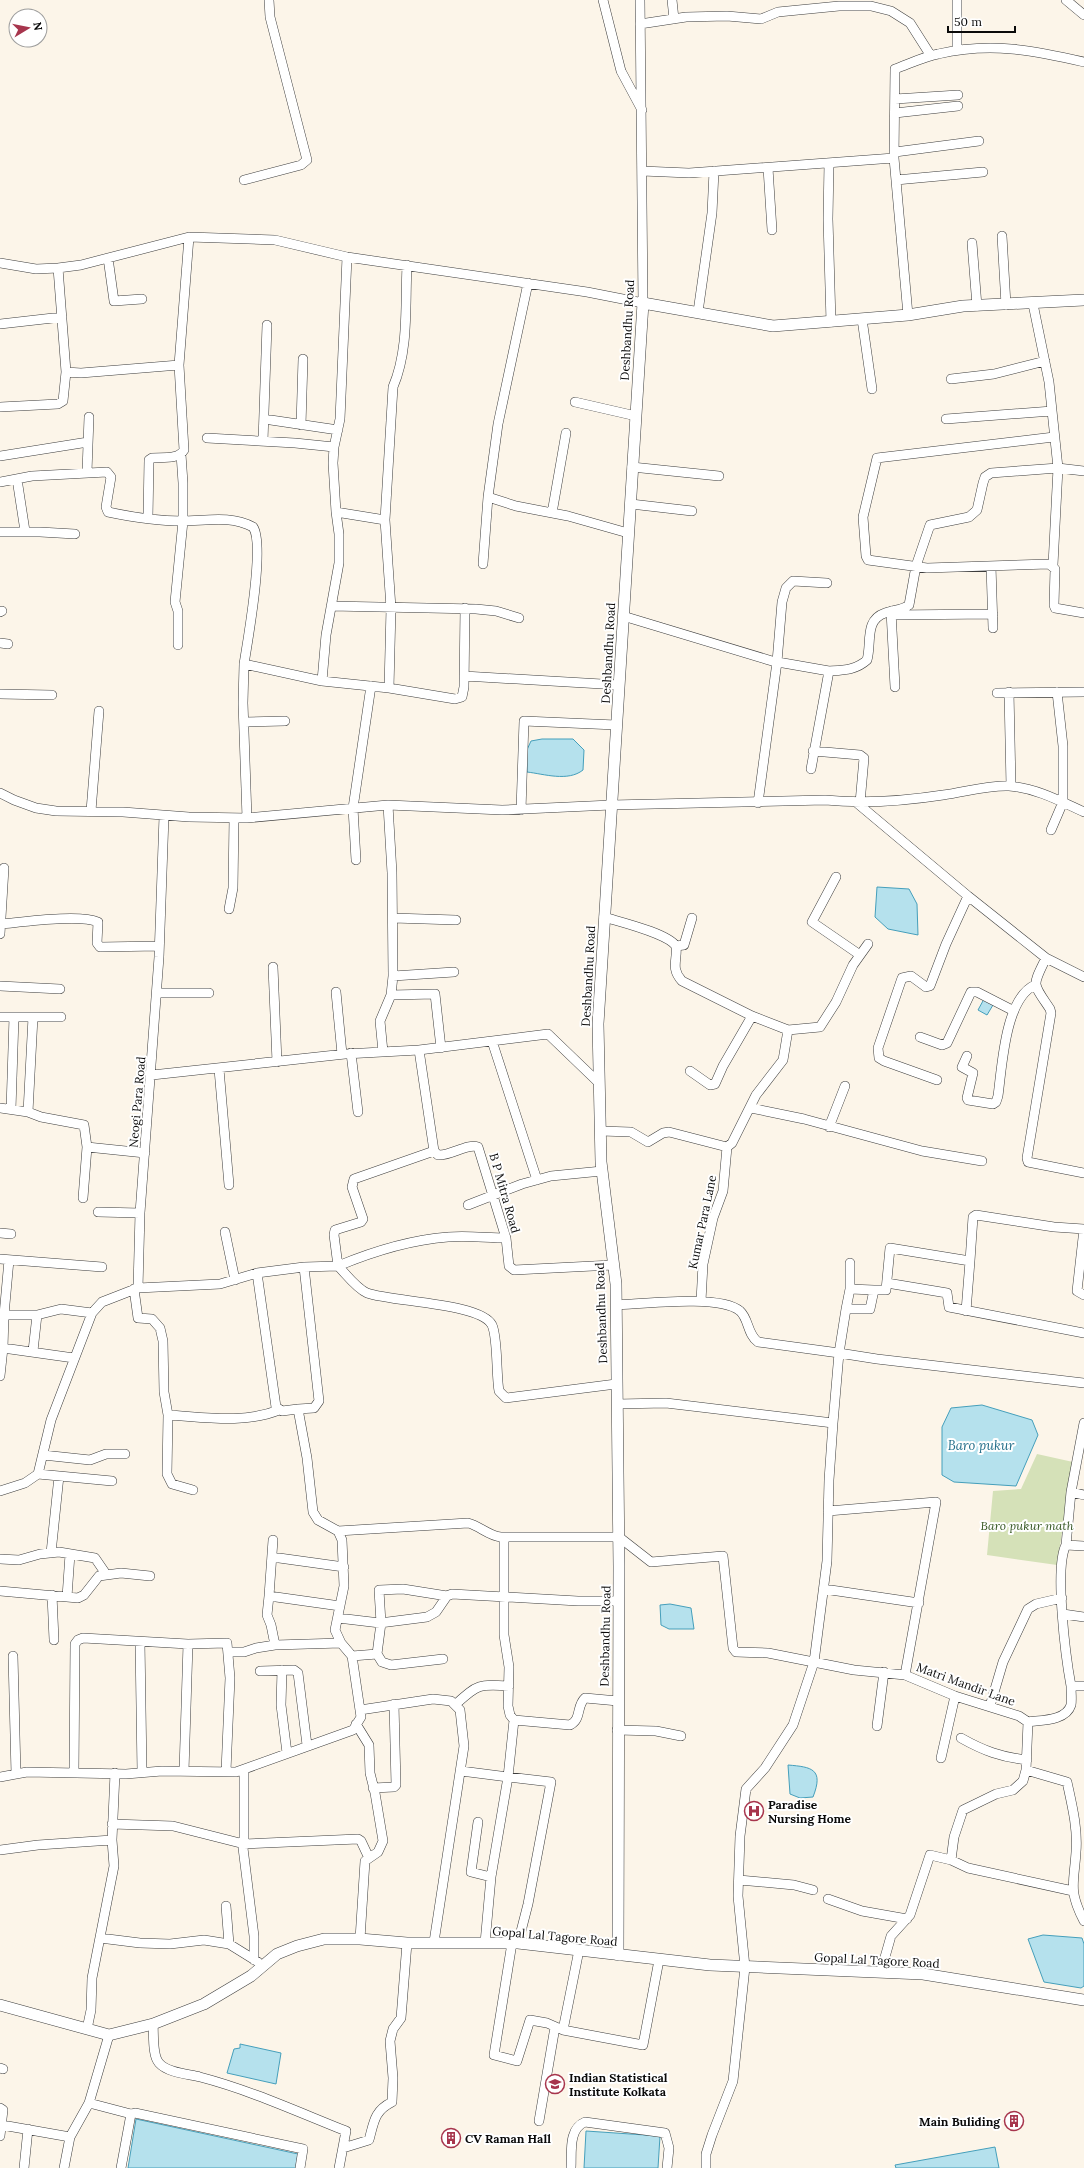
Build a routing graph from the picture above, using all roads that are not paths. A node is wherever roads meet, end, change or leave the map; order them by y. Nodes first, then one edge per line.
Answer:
1 (268, 0) edge
2 (603, 0) edge
3 (640, 0) edge
4 (672, 0) edge
5 (957, 0) edge
6 (1066, 0) edge
7 (839, 3) edge
8 (1084, 15) edge
9 (674, 19) junction
10 (640, 24) junction
11 (957, 50) junction
12 (931, 56) junction
13 (1084, 62) edge
14 (958, 95) dead end
15 (895, 99) junction
16 (958, 106) dead end
17 (642, 112) junction
18 (895, 113) junction
19 (979, 141) dead end
20 (894, 155) junction
21 (829, 163) junction
22 (768, 168) junction
23 (642, 171) junction
24 (714, 171) junction
25 (983, 172) dead end
26 (244, 180) dead end
27 (896, 180) junction
28 (772, 230) dead end
29 (1002, 236) dead end
30 (189, 237) junction
31 (972, 243) dead end
32 (347, 257) junction
33 (108, 258) junction
34 (0, 263) edge
35 (407, 265) junction
36 (58, 268) junction
37 (528, 284) junction
38 (142, 299) dead end
39 (1084, 300) edge
40 (643, 303) junction
41 (1033, 304) junction
42 (1006, 305) junction
43 (977, 306) junction
44 (698, 312) junction
45 (908, 315) junction
46 (62, 317) junction
47 (862, 319) junction
48 (831, 322) junction
49 (0, 324) edge
50 (267, 325) dead end
51 (303, 359) dead end
52 (1044, 361) junction
53 (179, 365) junction
54 (66, 372) junction
55 (951, 379) dead end
56 (872, 389) dead end
57 (575, 402) dead end
58 (0, 407) edge
59 (1052, 411) junction
60 (636, 416) junction
61 (89, 417) dead end
62 (946, 419) dead end
63 (264, 420) junction
64 (301, 424) junction
65 (338, 430) junction
66 (566, 433) dead end
67 (1054, 437) junction
68 (207, 438) dead end
69 (263, 441) junction
70 (88, 442) junction
71 (334, 447) junction
72 (181, 454) junction
73 (0, 456) edge
74 (632, 467) junction
75 (1058, 468) junction
76 (1084, 471) edge
77 (87, 472) junction
78 (719, 476) dead end
79 (17, 479) junction
80 (0, 482) edge
81 (488, 497) junction
82 (630, 504) junction
83 (692, 511) dead end
84 (336, 512) junction
85 (552, 513) junction
86 (148, 518) junction
87 (385, 520) junction
88 (183, 521) junction
89 (25, 531) junction
90 (0, 532) edge
91 (628, 533) junction
92 (75, 534) dead end
93 (483, 564) dead end
94 (1053, 565) junction
95 (916, 566) junction
96 (991, 566) junction
97 (827, 583) dead end
98 (331, 606) junction
99 (391, 608) junction
100 (465, 608) junction
101 (891, 613) junction
102 (1084, 613) edge
103 (993, 614) junction
104 (622, 616) junction
105 (520, 618) dead end
106 (993, 628) dead end
107 (178, 645) dead end
108 (777, 662) junction
109 (244, 664) junction
110 (829, 672) junction
111 (464, 676) junction
112 (322, 681) junction
113 (619, 685) junction
114 (371, 686) junction
115 (895, 687) dead end
116 (390, 688) junction
117 (1009, 692) junction
118 (1057, 692) junction
119 (1084, 692) edge
120 (997, 693) dead end
121 (0, 694) edge
122 (52, 695) dead end
123 (99, 711) dead end
124 (285, 721) dead end
125 (244, 722) junction
126 (616, 725) junction
127 (813, 751) junction
128 (811, 769) dead end
129 (1011, 786) junction
130 (0, 793) edge
131 (1062, 802) junction
132 (758, 803) junction
133 (858, 803) junction
134 (388, 805) junction
135 (611, 805) junction
136 (353, 808) junction
137 (521, 810) junction
138 (91, 811) junction
139 (1084, 812) edge
140 (164, 816) junction
141 (234, 818) junction
142 (247, 818) junction
143 (1051, 830) dead end
144 (356, 860) dead end
145 (4, 868) dead end
146 (836, 877) dead end
147 (968, 896) junction
148 (229, 909) dead end
149 (604, 917) junction
150 (393, 918) junction
151 (692, 918) dead end
152 (456, 920) dead end
153 (0, 930) edge
154 (868, 944) dead end
155 (159, 946) junction
156 (676, 946) junction
157 (860, 955) junction
158 (1046, 958) junction
159 (273, 967) dead end
160 (454, 972) dead end
161 (393, 976) junction
162 (1084, 977) edge
163 (1035, 985) junction
164 (0, 986) edge
165 (60, 990) dead end
166 (336, 992) dead end
167 (156, 993) junction
168 (209, 993) dead end
169 (392, 995) junction
170 (1014, 1011) junction
171 (752, 1016) junction
172 (0, 1017) edge
173 (14, 1017) junction
174 (34, 1017) junction
175 (61, 1017) dead end
176 (788, 1030) junction
177 (920, 1037) dead end
178 (492, 1041) junction
179 (441, 1048) junction
180 (419, 1050) junction
181 (383, 1052) junction
182 (342, 1054) junction
183 (351, 1054) junction
184 (967, 1056) dead end
185 (277, 1062) junction
186 (219, 1069) junction
187 (690, 1071) dead end
188 (152, 1075) junction
189 (937, 1080) dead end
190 (599, 1083) junction
191 (846, 1086) dead end
192 (0, 1108) edge
193 (751, 1108) junction
194 (11, 1109) junction
195 (28, 1112) junction
196 (358, 1112) dead end
197 (830, 1127) junction
198 (601, 1131) junction
199 (87, 1147) junction
200 (727, 1147) junction
201 (434, 1151) junction
202 (145, 1153) junction
203 (982, 1161) dead end
204 (602, 1171) junction
205 (1084, 1173) edge
206 (537, 1180) junction
207 (229, 1185) dead end
208 (494, 1194) junction
209 (83, 1198) dead end
210 (468, 1205) dead end
211 (98, 1212) dead end
212 (140, 1214) junction
213 (1084, 1229) edge
214 (225, 1232) dead end
215 (0, 1233) edge
216 (11, 1234) dead end
217 (506, 1238) junction
218 (4, 1259) edge
219 (970, 1262) junction
220 (850, 1263) dead end
221 (613, 1265) junction
222 (338, 1266) junction
223 (102, 1267) dead end
224 (304, 1267) junction
225 (257, 1272) junction
226 (235, 1280) junction
227 (887, 1283) junction
228 (136, 1289) junction
229 (850, 1289) junction
230 (874, 1290) junction
231 (1084, 1295) edge
232 (701, 1301) junction
233 (616, 1305) junction
234 (846, 1309) junction
235 (966, 1311) junction
236 (92, 1313) junction
237 (4, 1315) junction
238 (36, 1315) junction
239 (1084, 1333) edge
240 (3, 1348) junction
241 (33, 1351) junction
242 (839, 1353) junction
243 (74, 1358) junction
244 (0, 1376) edge
245 (1084, 1383) edge
246 (616, 1384) junction
247 (617, 1404) junction
248 (298, 1409) junction
249 (279, 1410) junction
250 (168, 1415) junction
251 (833, 1423) junction
252 (1084, 1424) edge
253 (1082, 1448) edge
254 (125, 1454) dead end
255 (43, 1455) junction
256 (38, 1474) junction
257 (59, 1476) junction
258 (112, 1481) dead end
259 (192, 1490) dead end
260 (0, 1491) edge
261 (1071, 1492) junction
262 (1084, 1495) edge
263 (828, 1510) junction
264 (338, 1531) junction
265 (504, 1537) junction
266 (619, 1537) junction
267 (273, 1540) dead end
268 (1066, 1545) junction
269 (1084, 1546) edge
270 (51, 1553) junction
271 (70, 1554) junction
272 (272, 1557) junction
273 (0, 1559) edge
274 (344, 1567) junction
275 (106, 1574) junction
276 (150, 1576) dead end
277 (824, 1589) junction
278 (0, 1591) edge
279 (52, 1595) junction
280 (269, 1596) junction
281 (447, 1596) junction
282 (503, 1596) junction
283 (67, 1597) junction
284 (1062, 1598) junction
285 (619, 1601) junction
286 (919, 1603) junction
287 (340, 1606) junction
288 (1063, 1614) junction
289 (1084, 1617) edge
290 (338, 1618) junction
291 (381, 1623) junction
292 (54, 1640) dead end
293 (140, 1642) junction
294 (341, 1643) junction
295 (188, 1644) junction
296 (275, 1645) junction
297 (229, 1652) junction
298 (377, 1654) junction
299 (13, 1656) dead end
300 (352, 1656) junction
301 (443, 1659) dead end
302 (814, 1662) junction
303 (282, 1670) junction
304 (260, 1671) dead end
305 (884, 1672) junction
306 (906, 1675) junction
307 (509, 1686) junction
308 (1071, 1686) junction
309 (1084, 1686) edge
310 (955, 1696) junction
311 (618, 1701) junction
312 (394, 1704) junction
313 (456, 1704) junction
314 (990, 1706) junction
315 (360, 1710) junction
316 (514, 1720) junction
317 (1028, 1722) junction
318 (356, 1724) junction
319 (877, 1726) dead end
320 (618, 1730) junction
321 (681, 1736) dead end
322 (961, 1738) dead end
323 (307, 1745) junction
324 (287, 1753) junction
325 (941, 1758) dead end
326 (1027, 1760) junction
327 (244, 1770) junction
328 (1026, 1770) junction
329 (184, 1771) junction
330 (226, 1771) junction
331 (461, 1771) junction
332 (142, 1772) junction
333 (74, 1773) junction
334 (115, 1773) junction
335 (16, 1774) junction
336 (0, 1777) edge
337 (508, 1777) junction
338 (373, 1788) junction
339 (478, 1822) dead end
340 (112, 1824) junction
341 (1080, 1829) edge
342 (112, 1840) junction
343 (244, 1844) junction
344 (0, 1850) edge
345 (369, 1858) junction
346 (950, 1860) junction
347 (491, 1877) junction
348 (739, 1880) junction
349 (813, 1890) dead end
350 (1074, 1891) junction
351 (828, 1899) dead end
352 (226, 1906) dead end
353 (907, 1919) junction
354 (1084, 1921) edge
355 (100, 1938) junction
356 (360, 1939) junction
357 (407, 1942) junction
358 (434, 1942) junction
359 (485, 1943) junction
360 (515, 1943) junction
361 (229, 1944) junction
362 (579, 1950) junction
363 (618, 1955) junction
364 (659, 1960) junction
365 (259, 1962) junction
366 (745, 1967) junction
367 (881, 1971) junction
368 (1084, 2000) edge
369 (0, 2005) edge
370 (153, 2024) junction
371 (87, 2029) junction
372 (559, 2029) junction
373 (109, 2036) junction
374 (89, 2103) junction
375 (0, 2108) edge
376 (131, 2114) junction
377 (539, 2121) dead end
378 (2, 2125) junction
379 (28, 2129) junction
380 (0, 2136) edge
381 (70, 2137) junction
382 (343, 2148) junction
383 (24, 2168) edge
384 (64, 2168) edge
385 (121, 2168) edge
386 (300, 2168) edge
387 (339, 2168) edge
388 (571, 2168) edge
389 (667, 2168) edge
390 (706, 2168) edge

1 - 26 street
2 - 17 street
3 - 10 street, Deshbandhu Road
4 - 9 street
5 - 11 street
6 - 8 street
7 - 9 street
7 - 12 street
9 - 10 street
10 - 17 street, Deshbandhu Road
11 - 12 street
11 - 13 street
12 - 15 street
14 - 15 street
15 - 18 street
16 - 18 street
17 - 23 street, Deshbandhu Road
18 - 20 street
19 - 20 street
20 - 21 street
20 - 27 street
21 - 22 street
21 - 48 street
22 - 24 street
22 - 28 street
23 - 24 street
23 - 40 street, Deshbandhu Road
24 - 44 street
25 - 27 street
27 - 45 street
29 - 42 street
30 - 32 street
30 - 33 street
30 - 53 street
31 - 43 street
32 - 35 street
32 - 65 street
33 - 36 street
33 - 38 street
34 - 36 street
35 - 37 street
35 - 87 street
36 - 46 street
37 - 40 street
37 - 81 street
39 - 41 street
40 - 44 street
40 - 60 street, Deshbandhu Road
41 - 42 street
41 - 52 street
42 - 43 street
43 - 45 street
44 - 48 street
45 - 47 street
46 - 49 street
46 - 54 street
47 - 48 street
47 - 56 street
50 - 63 street
51 - 64 street
52 - 55 street
52 - 59 street
53 - 54 street
53 - 72 street
54 - 58 street
57 - 60 street
59 - 62 street
59 - 67 street
60 - 74 street, Deshbandhu Road
61 - 70 street
63 - 64 street
63 - 69 street
64 - 65 street
65 - 71 street
66 - 85 street
67 - 75 street
67 - 95 street
68 - 69 street
69 - 71 street
70 - 73 street
70 - 77 street
71 - 84 street
72 - 86 street
72 - 88 street
74 - 78 street
74 - 82 street, Deshbandhu Road
75 - 76 street
75 - 94 street
75 - 95 street
77 - 79 street
77 - 86 street
79 - 80 street
79 - 89 street
81 - 85 street
81 - 93 street
82 - 83 street
82 - 91 street, Deshbandhu Road
84 - 87 street
84 - 98 street
85 - 91 street
86 - 88 street
87 - 99 street
88 - 107 street
88 - 109 street
89 - 90 street
89 - 92 street
91 - 104 street, Deshbandhu Road
94 - 96 street
94 - 102 street
95 - 96 street
95 - 101 street
96 - 103 street
97 - 108 street
98 - 99 street
98 - 112 street
99 - 100 street
99 - 116 street
100 - 105 street
100 - 111 street
101 - 103 street
101 - 110 street
101 - 115 street
103 - 106 street
104 - 108 street
104 - 113 street, Deshbandhu Road
108 - 110 street
108 - 132 street
109 - 112 street
109 - 125 street
110 - 127 street
111 - 113 street
111 - 116 street
112 - 114 street
113 - 126 street, Deshbandhu Road
114 - 116 street
114 - 136 street
117 - 118 street
117 - 120 street
117 - 129 street
118 - 119 street
118 - 131 street
121 - 122 street
123 - 138 street
124 - 125 street
125 - 142 street
126 - 135 street, Deshbandhu Road
126 - 137 street
127 - 128 street
127 - 133 street
129 - 131 street
129 - 133 street
130 - 138 street
131 - 139 street
131 - 143 street
132 - 133 street
132 - 135 street
133 - 147 street
134 - 136 street
134 - 137 street
134 - 150 street
135 - 137 street
135 - 149 street, Deshbandhu Road
136 - 142 street
136 - 144 street
138 - 140 street
140 - 141 street
140 - 155 street, Neogi Para Road
141 - 142 street
141 - 148 street
145 - 153 street
146 - 157 street
147 - 158 street
147 - 189 street
149 - 156 street
149 - 190 street, Deshbandhu Road
150 - 152 street
150 - 161 street
151 - 156 street
153 - 155 street
154 - 157 street
155 - 167 street, Neogi Para Road
156 - 171 street
157 - 176 street
158 - 162 street
158 - 163 street
159 - 185 street
160 - 161 street
161 - 169 street
163 - 170 street
163 - 205 street
164 - 165 street
166 - 182 street
167 - 168 street
167 - 188 street, Neogi Para Road
169 - 179 street
169 - 181 street
170 - 177 street
170 - 184 street
171 - 176 street
171 - 187 street
172 - 173 street
173 - 174 street
173 - 194 street
174 - 175 street
174 - 195 street
176 - 193 street
178 - 179 street
178 - 190 street
178 - 206 street
179 - 180 street
180 - 181 street
180 - 201 street
181 - 183 street
182 - 183 street
182 - 185 street
183 - 196 street
185 - 186 street
186 - 188 street
186 - 207 street
188 - 202 street, Neogi Para Road
190 - 198 street, Deshbandhu Road
191 - 197 street
192 - 194 street
193 - 197 street
193 - 200 street
194 - 195 street
195 - 199 street
197 - 203 street
198 - 200 street
198 - 204 street, Deshbandhu Road
199 - 202 street
199 - 209 street
200 - 232 street, Kumar Para Lane
201 - 208 street, B P Mitra Road
201 - 222 street
202 - 212 street, Neogi Para Road
204 - 206 street
204 - 221 street, Deshbandhu Road
206 - 208 street
208 - 210 street
208 - 217 street, B P Mitra Road
211 - 212 street
212 - 228 street, Neogi Para Road
213 - 219 street
213 - 231 street
214 - 226 street
215 - 216 street
217 - 221 street, B P Mitra Road
217 - 222 street
218 - 223 street
218 - 237 street
219 - 227 street
219 - 235 street
220 - 229 street
221 - 233 street, Deshbandhu Road
222 - 224 street
222 - 246 street
224 - 225 street
224 - 248 street
225 - 226 street
225 - 249 street
226 - 228 street
227 - 230 street
227 - 235 street
228 - 236 street
228 - 250 street, Neogi Para Road
229 - 230 street
229 - 234 street
230 - 234 street
232 - 233 street
232 - 242 street
233 - 246 street, Deshbandhu Road
234 - 242 street
235 - 239 street
236 - 238 street
236 - 243 street
237 - 238 street
237 - 240 street
238 - 241 street
240 - 241 street
240 - 244 street
241 - 243 street
242 - 245 street
242 - 251 street
243 - 255 street
246 - 247 street, Deshbandhu Road
247 - 251 street
247 - 266 street, Deshbandhu Road
248 - 249 street
248 - 264 street
249 - 250 street
250 - 259 street
251 - 263 street
252 - 253 street
253 - 261 street
254 - 255 street
255 - 256 street
256 - 257 street
256 - 260 street
257 - 258 street
257 - 270 street
261 - 262 street
261 - 268 street
263 - 277 street
263 - 286 street
264 - 265 street
264 - 274 street
265 - 266 street
265 - 282 street
266 - 285 street, Deshbandhu Road
266 - 302 street, Matri Mandir Lane
267 - 272 street
268 - 269 street
268 - 284 street
270 - 271 street
270 - 273 street
271 - 275 street
271 - 283 street
272 - 274 street
272 - 280 street
274 - 287 street
275 - 276 street
275 - 283 street
277 - 286 street
277 - 302 street
278 - 279 street
279 - 283 street
279 - 292 street
280 - 287 street
280 - 296 street
281 - 282 street
281 - 291 street
281 - 291 street
282 - 285 street
282 - 307 street
284 - 288 street
284 - 314 street
285 - 311 street, Deshbandhu Road
286 - 306 street
287 - 290 street
288 - 289 street
288 - 308 street
290 - 291 street
290 - 294 street
291 - 298 street
293 - 295 street
293 - 332 street
293 - 333 street
294 - 296 street
294 - 300 street
295 - 297 street
295 - 329 street
296 - 297 street
297 - 330 street
298 - 300 street
298 - 301 street
299 - 335 street
300 - 315 street
302 - 305 street, Matri Mandir Lane
302 - 348 street
303 - 304 street
303 - 323 street
303 - 324 street
305 - 306 street, Matri Mandir Lane
305 - 319 street
306 - 310 street, Matri Mandir Lane
307 - 313 street
307 - 316 street
308 - 309 street
308 - 317 street
310 - 314 street, Matri Mandir Lane
310 - 325 street
311 - 316 street
311 - 320 street, Deshbandhu Road
312 - 313 street
312 - 315 street
312 - 338 street
313 - 331 street
314 - 317 street, Matri Mandir Lane
315 - 318 street
316 - 337 street
317 - 326 street
318 - 323 street
318 - 338 street
320 - 321 street
320 - 363 street, Deshbandhu Road
322 - 326 street
323 - 324 street
324 - 327 street
326 - 328 street
327 - 330 street
327 - 343 street
328 - 341 street
328 - 346 street
329 - 330 street
329 - 332 street
331 - 337 street
331 - 358 street
332 - 334 street
333 - 334 street
333 - 335 street
334 - 340 street
335 - 336 street
337 - 347 street
337 - 360 street
338 - 345 street
339 - 347 street
340 - 342 street
340 - 343 street
341 - 350 street
342 - 344 street
342 - 355 street
343 - 345 street
343 - 365 street
345 - 356 street
346 - 350 street
346 - 353 street
347 - 359 street
348 - 349 street
348 - 366 street
350 - 354 street
351 - 353 street
352 - 361 street
353 - 367 street
355 - 361 street
355 - 371 street
356 - 357 street, Gopal Lal Tagore Road
356 - 365 street, Gopal Lal Tagore Road
357 - 358 street, Gopal Lal Tagore Road
357 - 382 street
358 - 359 street, Gopal Lal Tagore Road
359 - 360 street, Gopal Lal Tagore Road
360 - 362 street, Gopal Lal Tagore Road
360 - 372 street
361 - 365 street
362 - 363 street, Gopal Lal Tagore Road
362 - 372 street
363 - 364 street, Gopal Lal Tagore Road
364 - 366 street, Gopal Lal Tagore Road
364 - 372 street
365 - 370 street, Gopal Lal Tagore Road
366 - 367 street, Gopal Lal Tagore Road
366 - 390 street
367 - 368 street, Gopal Lal Tagore Road
369 - 371 street
370 - 373 street, Gopal Lal Tagore Road
370 - 382 street
371 - 373 street
372 - 377 street
373 - 374 street
374 - 376 street
374 - 381 street
375 - 378 street
376 - 385 street
376 - 386 street
378 - 379 street
378 - 380 street
379 - 381 street
379 - 383 street
381 - 384 street
382 - 387 street
388 - 389 street

